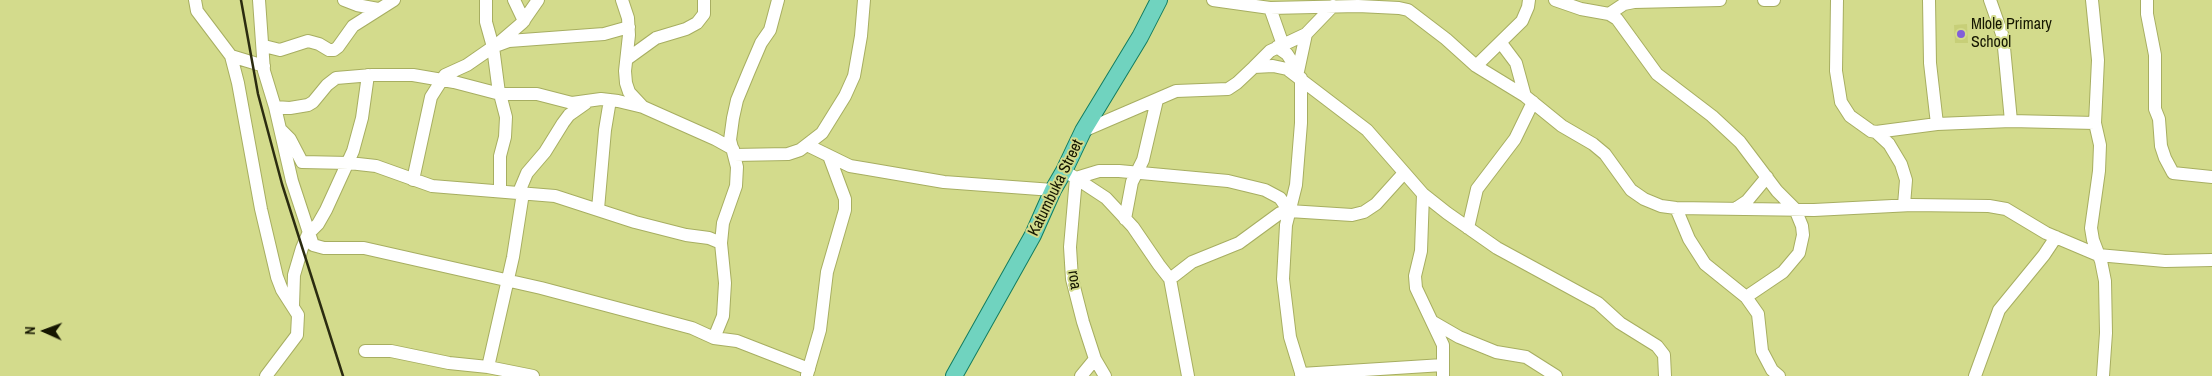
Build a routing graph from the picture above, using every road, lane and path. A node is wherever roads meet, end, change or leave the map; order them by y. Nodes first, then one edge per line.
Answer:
1 (195, 0) edge
2 (259, 0) edge
3 (344, 0) edge
4 (394, 0) edge
5 (486, 0) edge
6 (514, 0) edge
7 (538, 0) edge
8 (622, 0) edge
9 (704, 0) edge
10 (778, 0) edge
11 (864, 0) edge
12 (1159, 0) edge
13 (1213, 0) edge
14 (1529, 0) edge
15 (1555, 0) edge
16 (1720, 0) edge
17 (1764, 0) edge
18 (1774, 0) edge
19 (1837, 0) edge
20 (1929, 0) edge
21 (1990, 0) edge
22 (2092, 0) edge
23 (2147, 0) edge
24 (1271, 5) edge
25 (1333, 6) junction
26 (378, 10) junction
27 (1609, 14) junction
28 (523, 22) junction
29 (629, 28) junction
30 (1306, 34) junction
31 (529, 39) junction
32 (1501, 43) junction
33 (264, 46) junction
34 (1280, 46) junction
35 (493, 47) junction
36 (231, 56) junction
37 (626, 58) junction
38 (264, 66) junction
39 (1476, 66) junction
40 (1254, 67) junction
41 (368, 75) junction
42 (1299, 75) junction
43 (441, 80) junction
44 (499, 93) junction
45 (1529, 99) junction
46 (610, 100) junction
47 (1157, 100) junction
48 (588, 102) junction
49 (275, 107) junction
50 (643, 107) junction
51 (2010, 121) junction
52 (2095, 123) junction
53 (1937, 124) junction
54 (280, 129) junction
55 (1083, 131) junction
56 (1876, 132) junction
57 (808, 146) junction
58 (733, 152) junction
59 (829, 156) junction
60 (349, 163) junction
61 (1137, 172) junction
62 (1404, 173) junction
63 (1070, 174) junction
64 (1768, 177) junction
65 (2212, 177) edge
66 (413, 180) junction
67 (500, 190) junction
68 (1053, 190) junction
69 (521, 192) junction
70 (1423, 194) junction
71 (1904, 205) junction
72 (1676, 208) junction
73 (598, 209) junction
74 (1735, 209) junction
75 (1795, 209) junction
76 (1289, 211) junction
77 (1125, 219) junction
78 (1468, 228) junction
79 (308, 234) junction
80 (2056, 237) junction
81 (721, 243) junction
82 (2098, 255) junction
83 (2212, 260) edge
84 (1170, 279) junction
85 (507, 280) junction
86 (1746, 297) junction
87 (293, 306) junction
88 (1433, 322) junction
89 (714, 338) junction
90 (365, 351) dead end
91 (1096, 359) junction
92 (488, 367) junction
93 (1443, 371) edge
94 (808, 373) edge
95 (1302, 375) edge
96 (266, 376) edge
97 (533, 376) edge
98 (954, 376) edge
99 (1081, 376) edge
100 (1105, 376) edge
101 (1188, 376) edge
102 (1555, 376) edge
103 (1665, 376) edge
104 (1779, 376) edge
105 (1975, 376) edge
106 (2103, 376) edge

1 - 36 street
2 - 33 street
3 - 26 street
4 - 26 street
5 - 35 street
6 - 28 street
7 - 28 street
8 - 29 street
9 - 37 street
10 - 58 street
11 - 57 street
12 - 55 main road, Katumbuka Street
13 - 24 street
14 - 32 street
15 - 27 street
16 - 27 street
17 - 18 street
19 - 56 street
20 - 53 street
21 - 51 street
22 - 52 street
23 - 65 street
24 - 25 street
24 - 34 street
25 - 30 street
25 - 39 street
26 - 33 street
27 - 64 street
28 - 31 street
28 - 35 street
29 - 31 street
29 - 37 street
30 - 34 street
30 - 42 street
31 - 35 street
32 - 39 street
32 - 45 street
33 - 38 street
34 - 40 street
34 - 42 street
35 - 43 street
35 - 44 street
36 - 38 street
36 - 87 street
37 - 50 street
38 - 49 street
39 - 45 street
40 - 42 street
40 - 47 street
41 - 43 street
41 - 49 street
41 - 60 street
42 - 62 street
42 - 76 street
43 - 44 street
43 - 66 street
44 - 48 street
44 - 67 street
45 - 72 street
45 - 78 street
46 - 48 street
46 - 50 street
46 - 73 street
47 - 55 street
47 - 61 street
48 - 69 street
49 - 54 street
50 - 58 street
51 - 52 street
51 - 53 street
52 - 82 street
53 - 56 street
54 - 60 street
54 - 79 street
55 - 63 main road, Katumbuka Street
56 - 71 street
57 - 58 street
57 - 59 street
58 - 81 street
59 - 68 street
59 - 94 street
60 - 66 street
60 - 79 street
61 - 63 street
61 - 76 street
61 - 77 street
62 - 70 street
62 - 76 street
63 - 68 main road, Katumbuka Street
63 - 77 street
63 - 91 street, roa
64 - 74 street
64 - 75 street
66 - 67 street
67 - 69 street
68 - 98 main road, Katumbuka Street
69 - 73 street
69 - 85 street
70 - 78 street
70 - 88 street
71 - 75 street
71 - 80 street
72 - 74 street
72 - 86 street
73 - 81 street
74 - 75 street
75 - 86 street
76 - 84 street
76 - 95 street
77 - 84 street
78 - 103 street
79 - 85 street
79 - 87 street
80 - 82 street
80 - 105 street
81 - 89 street
82 - 83 street
82 - 106 street
84 - 101 street
85 - 89 street
85 - 92 street
86 - 104 street
87 - 96 street
88 - 93 street
88 - 102 street
89 - 94 street
90 - 92 street
91 - 99 street
91 - 100 street, roa
92 - 97 street
93 - 95 street

